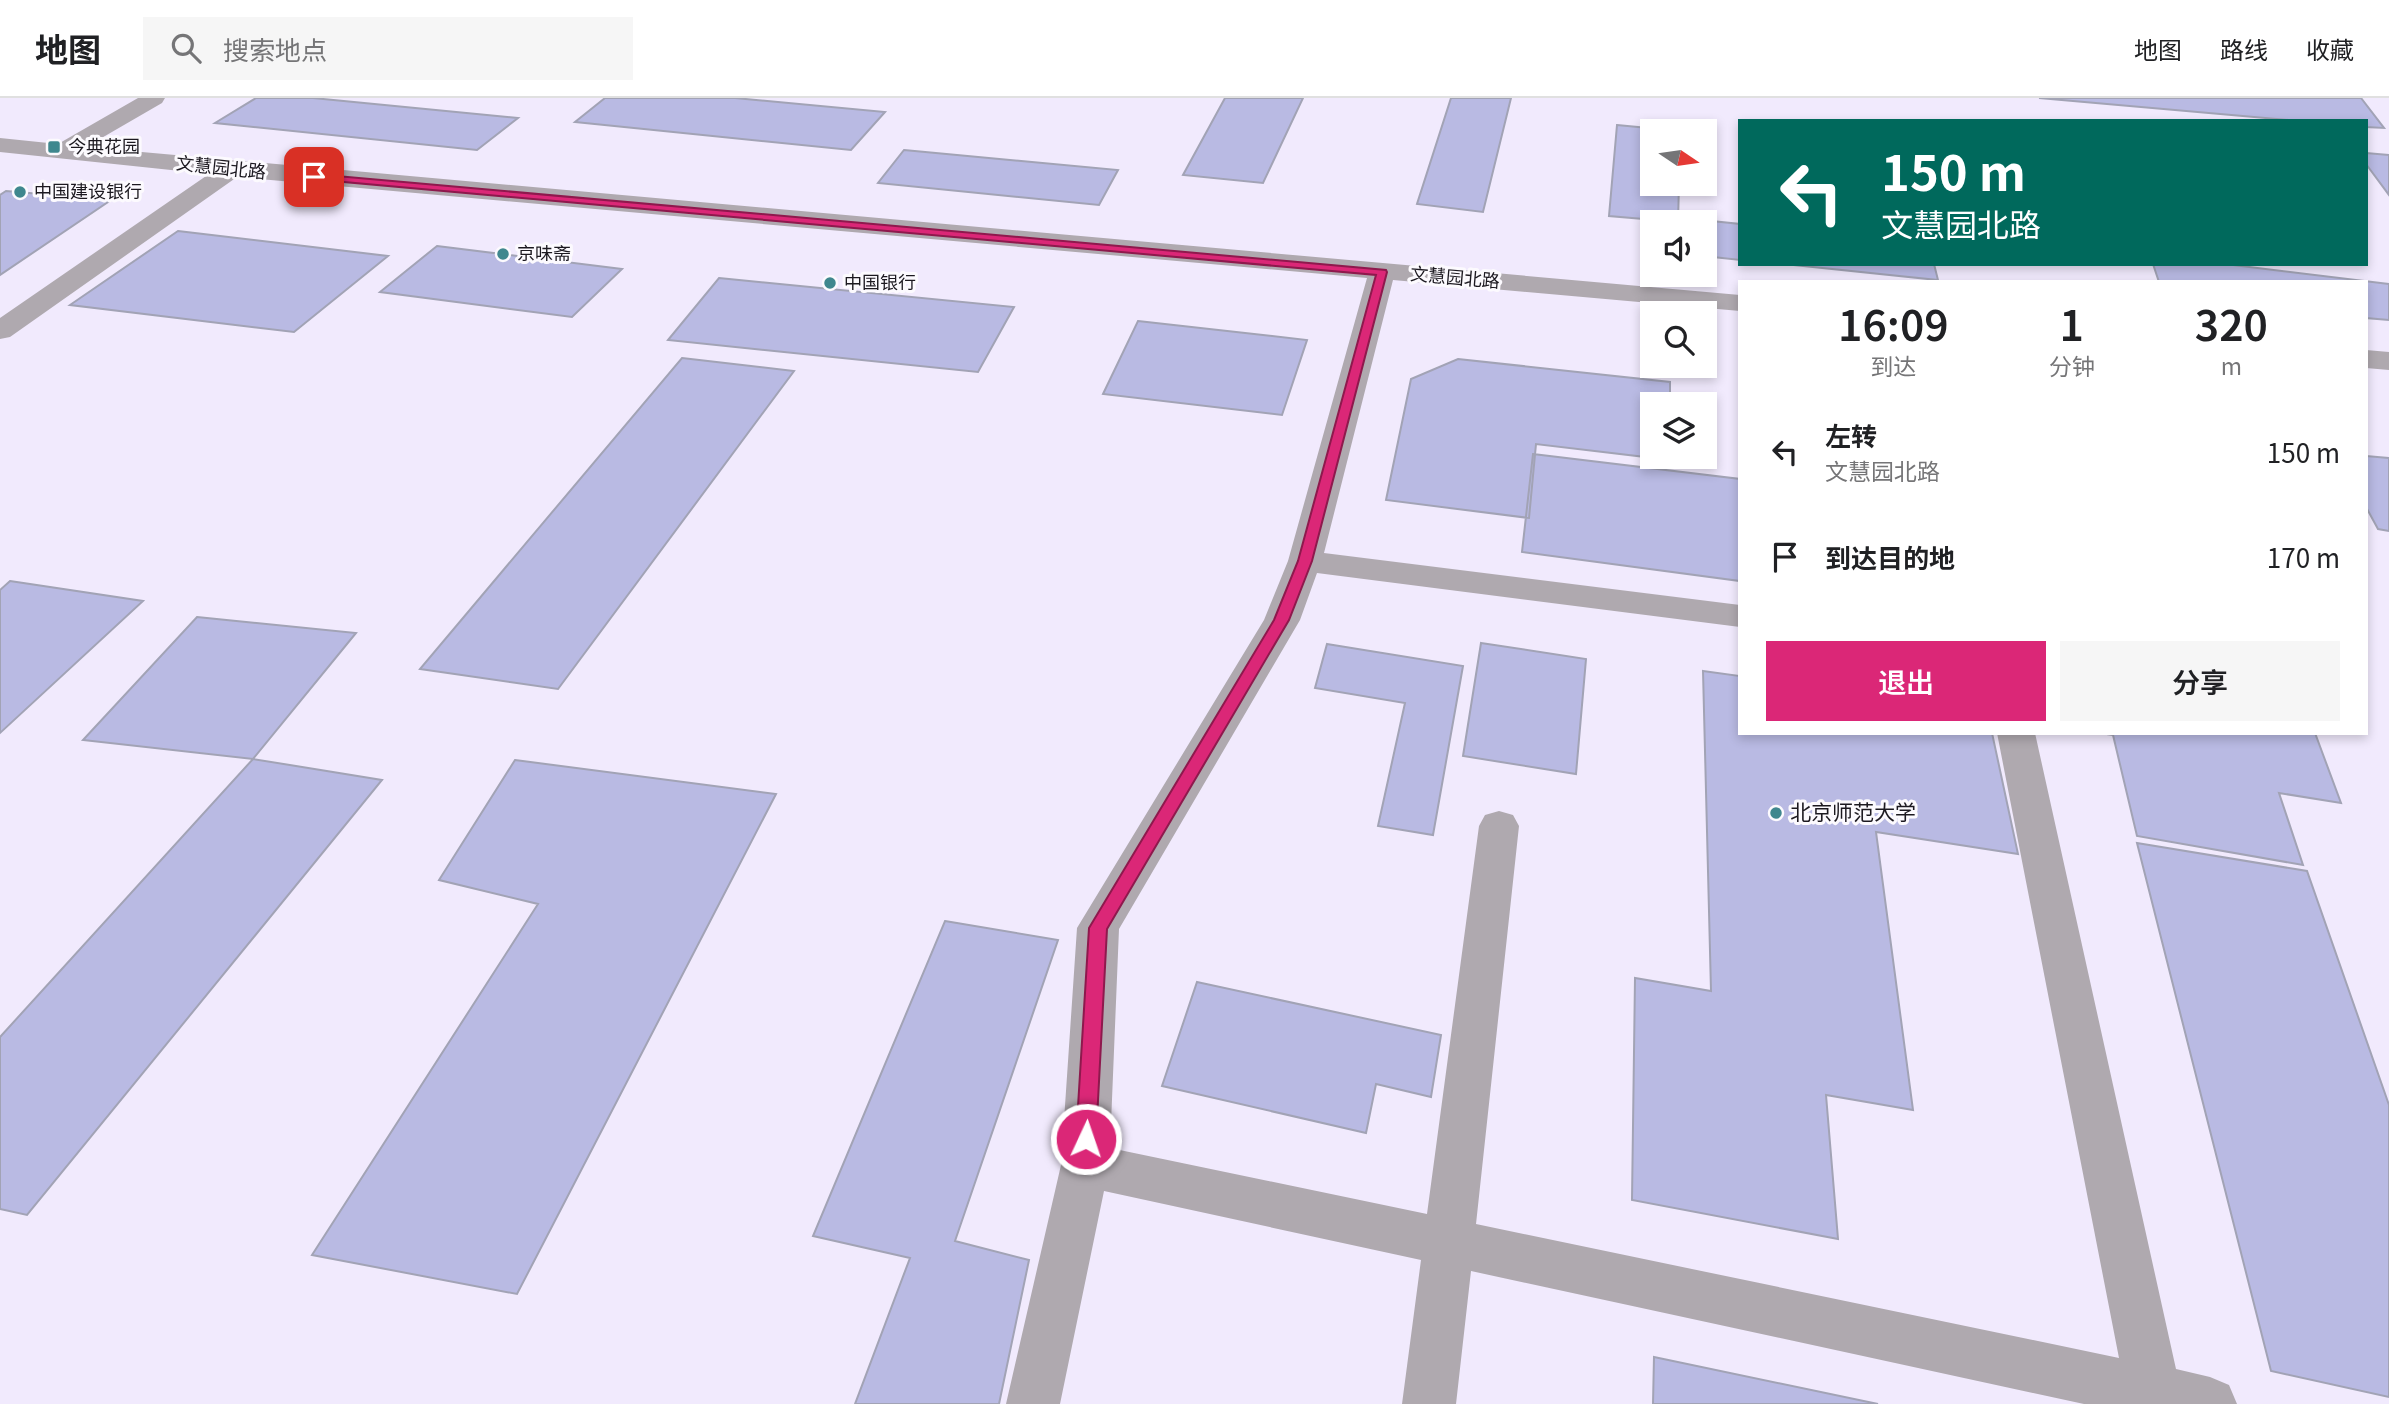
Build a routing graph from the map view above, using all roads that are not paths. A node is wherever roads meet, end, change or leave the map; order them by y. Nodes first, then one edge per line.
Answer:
1 (154, 98) edge
2 (0, 145) edge
3 (61, 152) junction
4 (232, 169) junction
5 (1382, 272) junction
6 (1738, 303) edge
7 (0, 331) edge
8 (2368, 359) edge
9 (2389, 360) edge
10 (1305, 561) junction
11 (1738, 616) edge
12 (2016, 735) edge
13 (1499, 825) dead end
14 (1084, 1165) junction
15 (1448, 1243) junction
16 (2155, 1398) edge
17 (1033, 1404) edge
18 (1429, 1404) edge
19 (2210, 1404) edge

1 - 3 street
2 - 3 street, 文慧园北路
3 - 4 street, 文慧园北路
4 - 5 street, 文慧园北路
4 - 7 street
5 - 6 street, 文慧园北路
5 - 10 street
8 - 9 street
10 - 11 street
10 - 14 street
12 - 16 street
13 - 15 street
14 - 15 street
14 - 17 street
15 - 16 street
15 - 18 street
16 - 19 street

